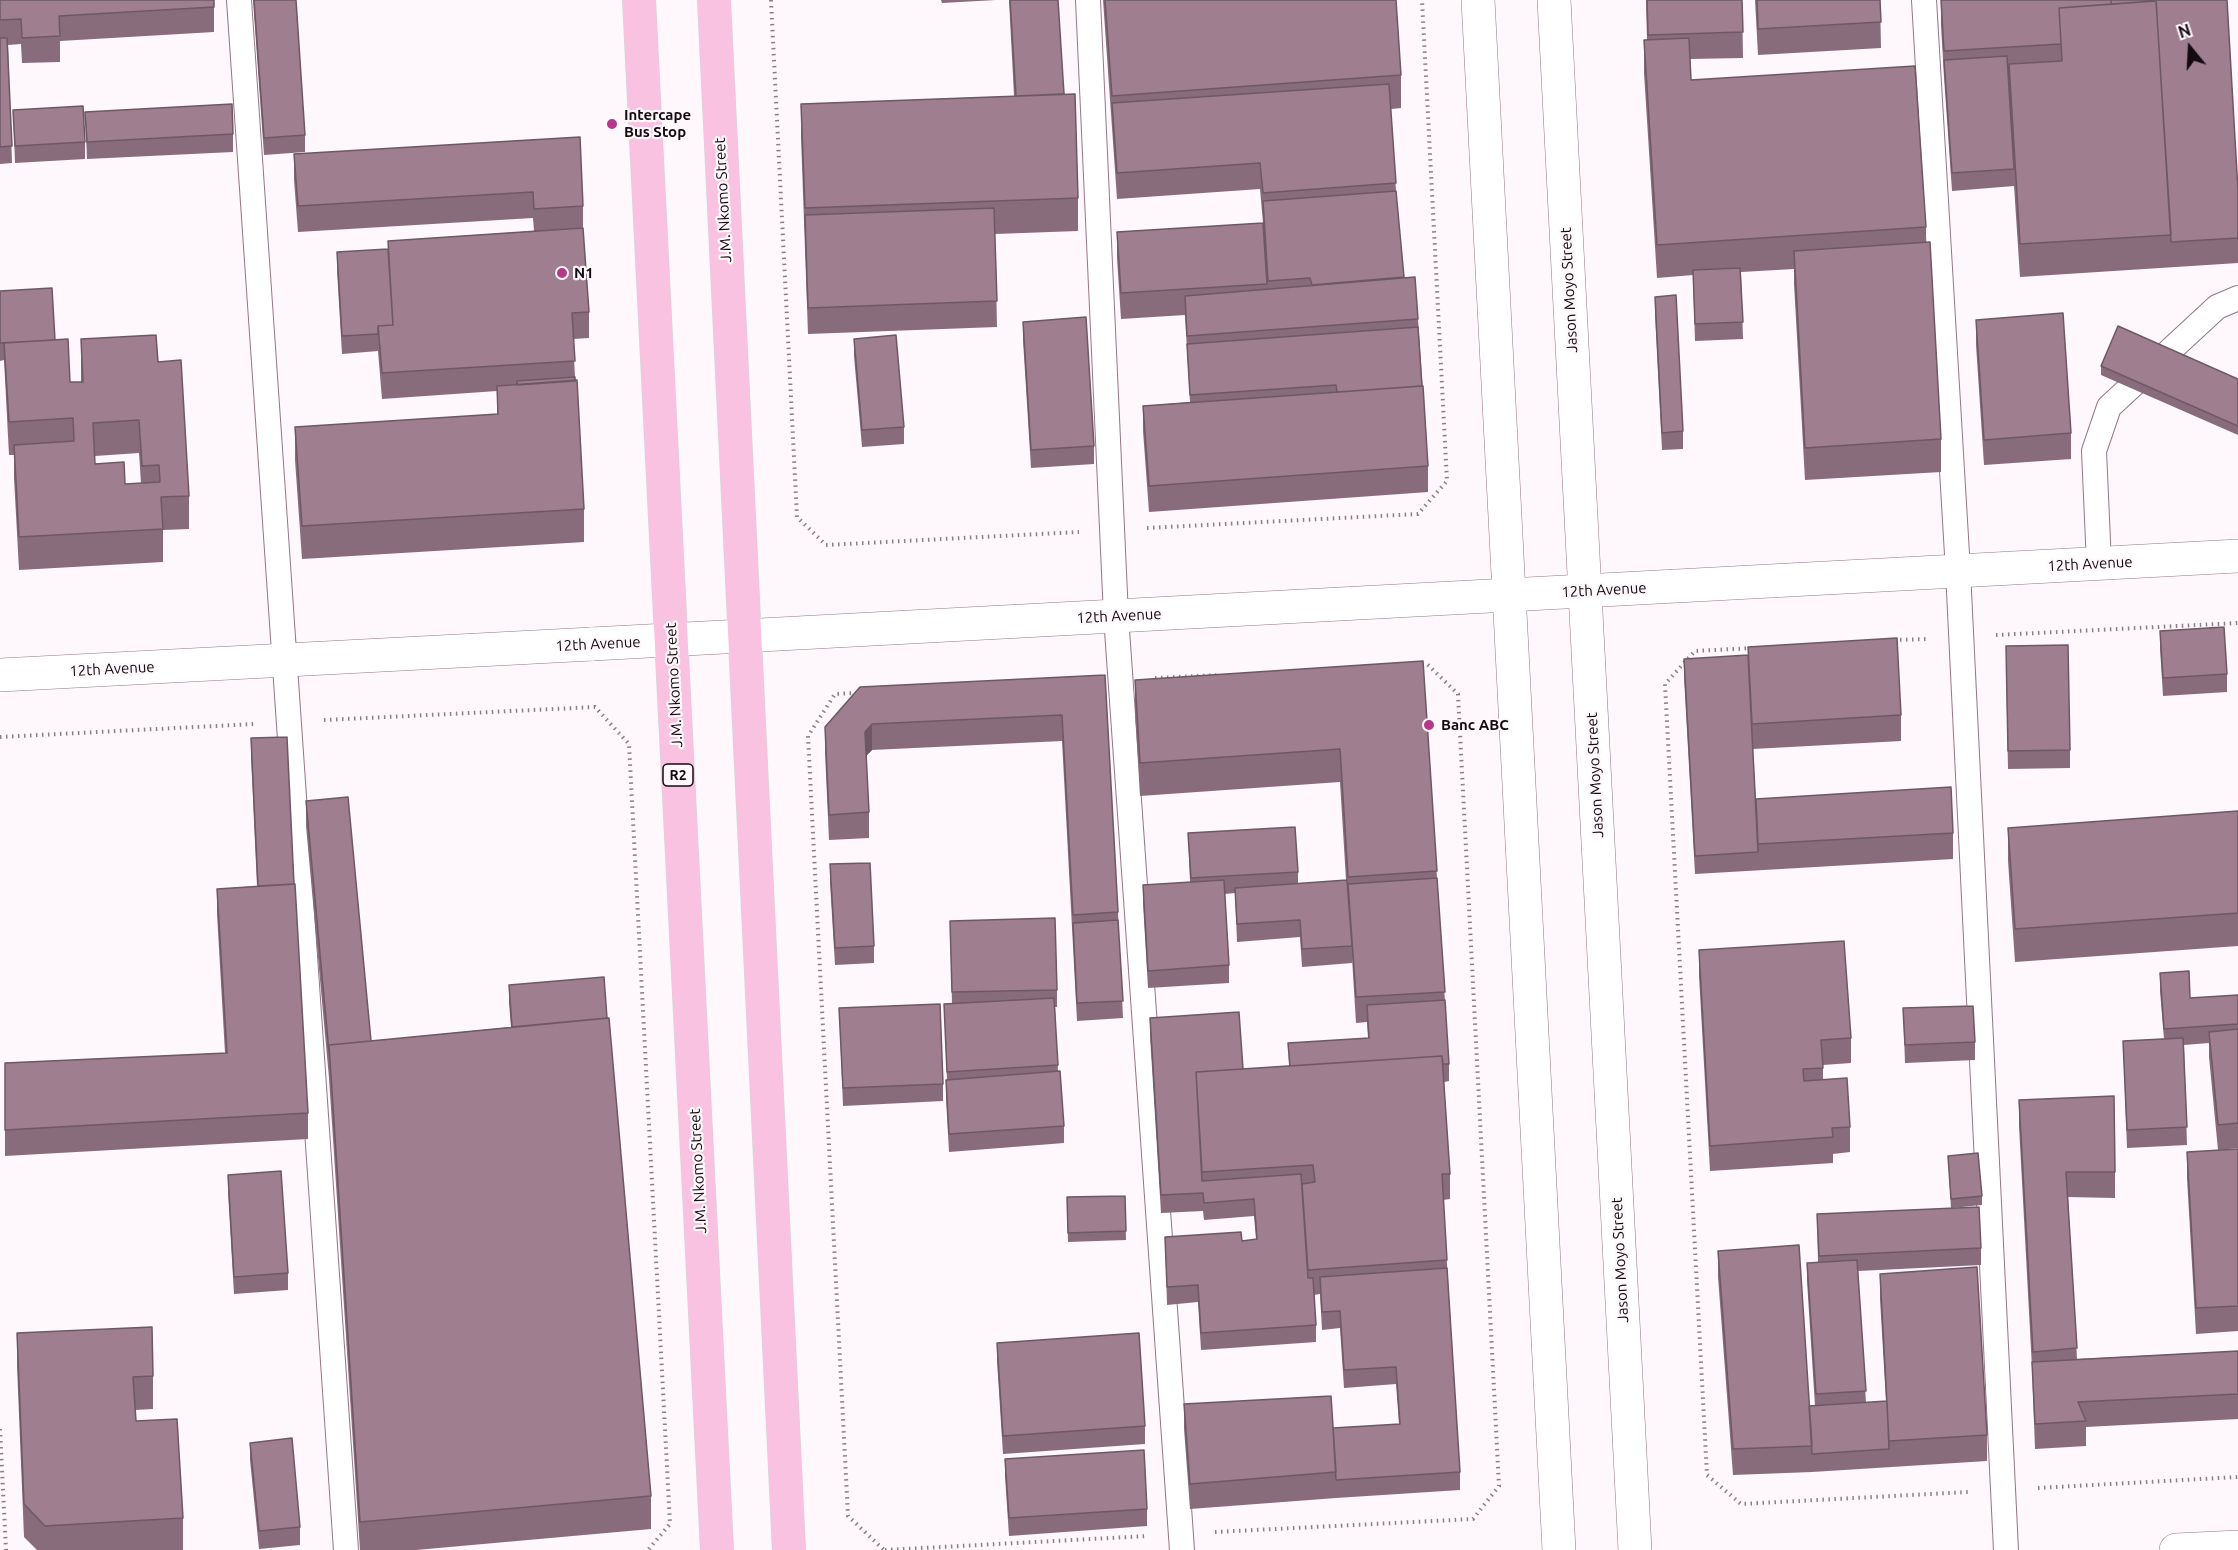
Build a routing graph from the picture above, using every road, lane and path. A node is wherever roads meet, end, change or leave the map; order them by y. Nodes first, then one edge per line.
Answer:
1 (240, 0) edge
2 (639, 0) edge
3 (714, 0) edge
4 (771, 0) edge
5 (1088, 0) edge
6 (1422, 0) edge
7 (1478, 0) edge
8 (1554, 0) edge
9 (1924, 0) edge
10 (2238, 298) edge
11 (1112, 530) junction
12 (2238, 556) edge
13 (2099, 564) junction
14 (1958, 571) junction
15 (1585, 591) junction
16 (1509, 595) junction
17 (1116, 616) junction
18 (2238, 623) edge
19 (745, 636) junction
20 (1961, 637) junction
21 (671, 640) junction
22 (1892, 641) edge
23 (1753, 648) edge
24 (285, 661) junction
25 (0, 675) edge
26 (595, 707) dead end
27 (0, 1429) edge
28 (2238, 1477) edge
29 (2003, 1490) junction
30 (2238, 1547) edge
31 (6, 1550) edge
32 (346, 1550) edge
33 (648, 1550) edge
34 (717, 1550) edge
35 (789, 1550) edge
36 (1182, 1550) edge
37 (1559, 1550) edge
38 (1635, 1550) edge
39 (2006, 1550) edge
40 (2176, 1550) edge

1 - 24 lane
2 - 21 highway, J.M. Nkomo Street / R2
3 - 19 highway, J.M. Nkomo Street
4 - 11 path
5 - 11 lane
6 - 11 path
7 - 16 street
8 - 15 street, Jason Moyo Street
9 - 14 lane
10 - 13 lane
11 - 17 lane
12 - 13 street, 12th Avenue
13 - 14 street, 12th Avenue
14 - 15 street, 12th Avenue
14 - 20 lane
15 - 16 street, 12th Avenue
15 - 38 street, Jason Moyo Street
16 - 17 street, 12th Avenue
16 - 37 street
17 - 19 street, 12th Avenue
17 - 36 lane
18 - 20 path
19 - 21 street, 12th Avenue
19 - 35 highway, J.M. Nkomo Street
20 - 22 path
20 - 29 lane
21 - 24 street, 12th Avenue
21 - 34 highway, J.M. Nkomo Street / R2
23 - 29 path
24 - 25 street, 12th Avenue
24 - 32 lane
26 - 33 path
27 - 31 path
28 - 29 path
29 - 39 lane
30 - 40 street

